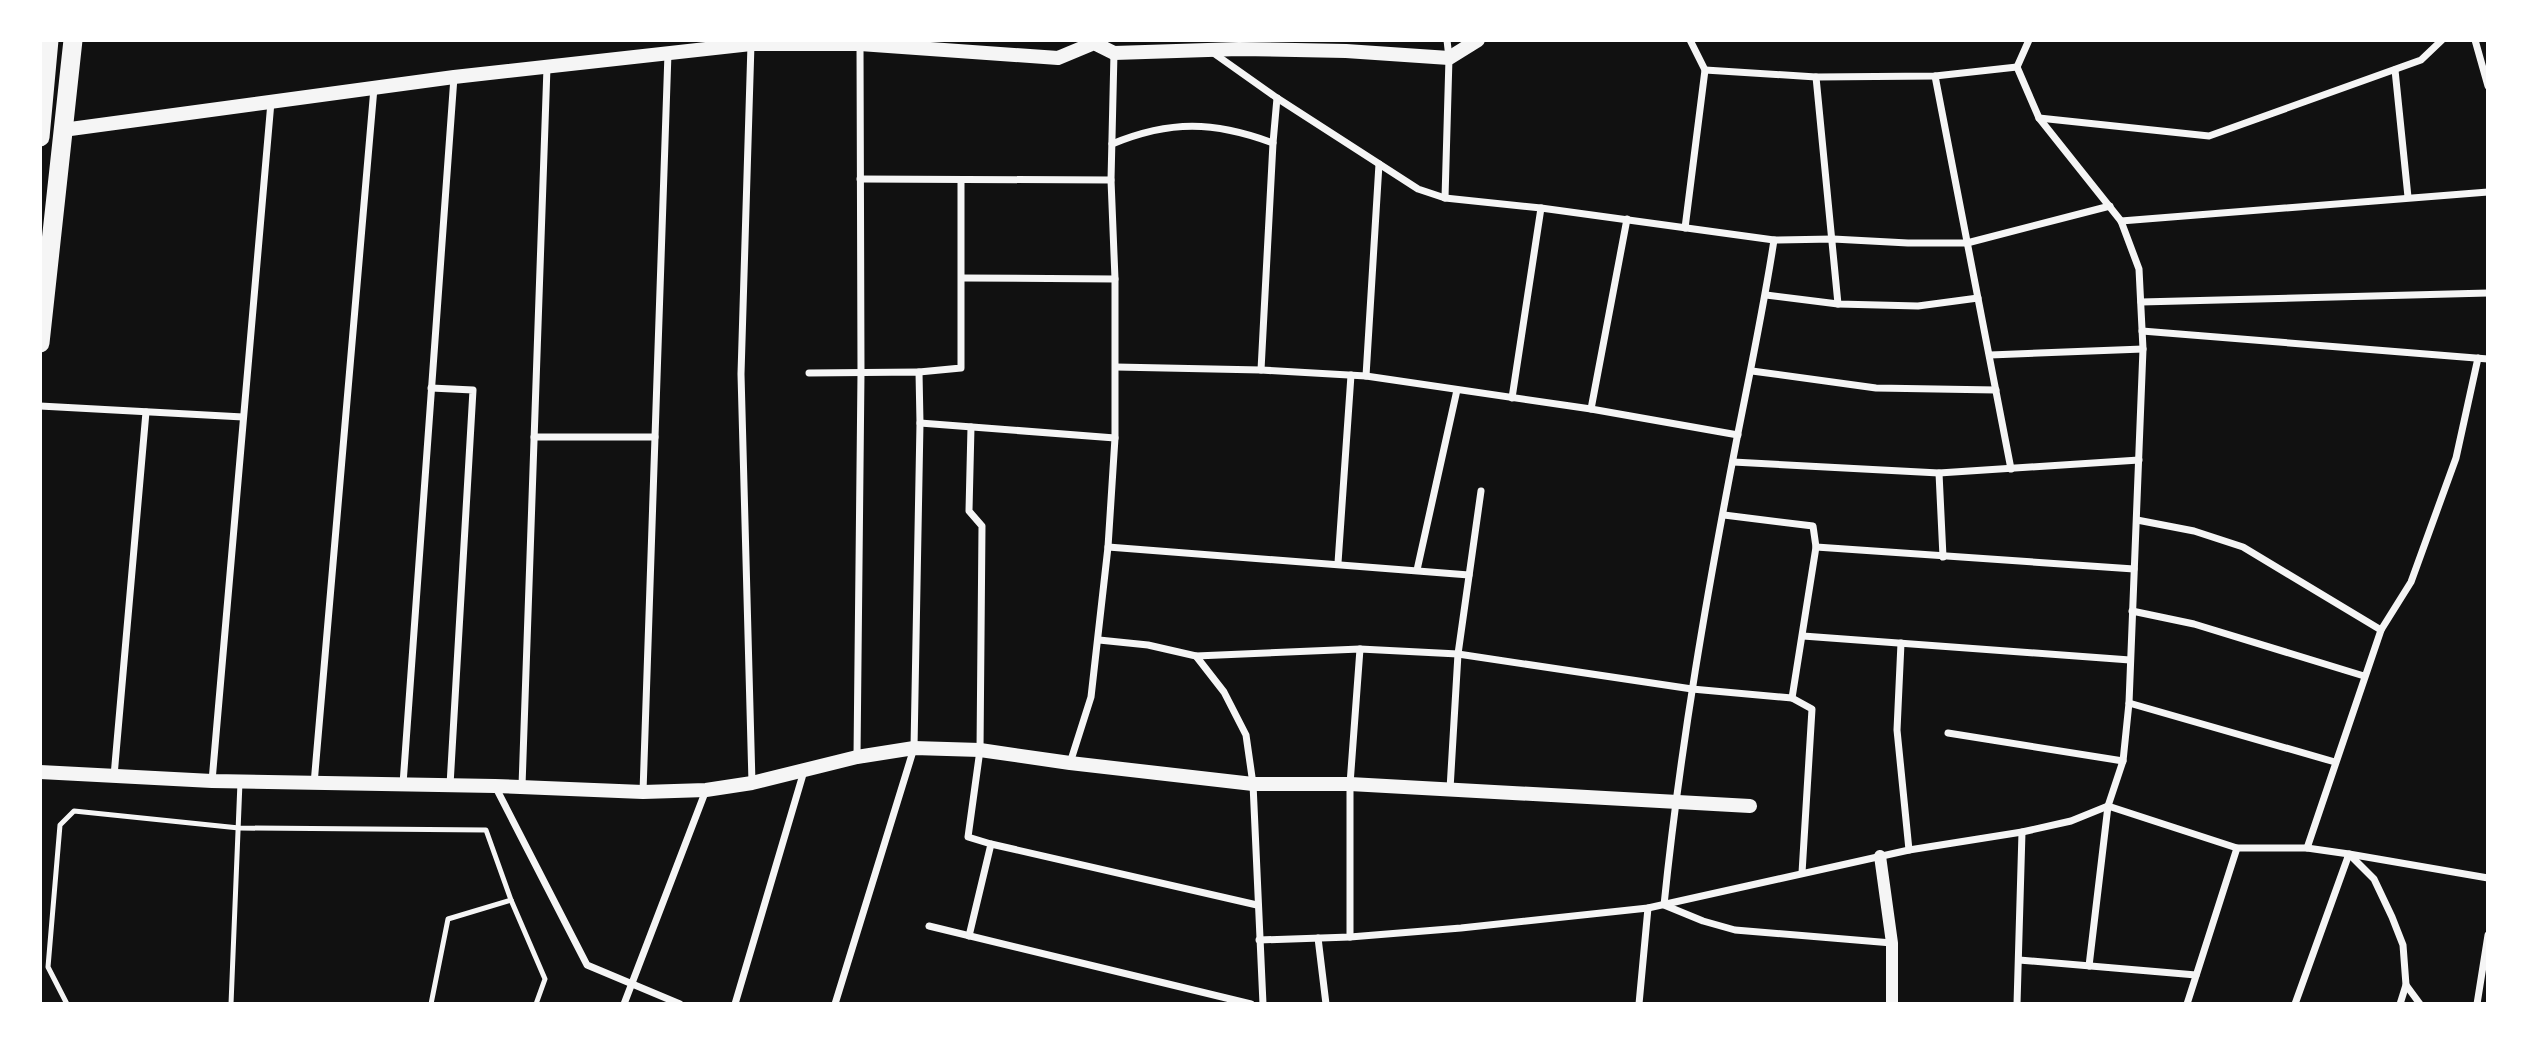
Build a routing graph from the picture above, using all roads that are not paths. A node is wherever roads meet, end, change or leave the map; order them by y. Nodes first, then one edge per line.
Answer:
1 (49, 40) edge
2 (73, 40) edge
3 (1447, 40) edge
4 (1478, 40) edge
5 (1690, 40) edge
6 (2029, 40) edge
7 (2442, 40) edge
8 (2475, 40) edge
9 (1094, 41) edge
10 (751, 44) junction
11 (860, 44) junction
12 (1239, 45) edge
13 (1346, 46) edge
14 (1210, 51) junction
15 (668, 52) junction
16 (1114, 53) junction
17 (1449, 58) junction
18 (547, 66) junction
19 (2017, 67) junction
20 (1704, 70) junction
21 (2395, 70) junction
22 (454, 76) junction
23 (1936, 76) junction
24 (1816, 77) junction
25 (2488, 86) edge
26 (374, 87) junction
27 (1278, 98) junction
28 (271, 102) junction
29 (2039, 118) junction
30 (63, 130) junction
31 (40, 137) edge
32 (1273, 143) junction
33 (1112, 144) junction
34 (1379, 164) junction
35 (860, 179) junction
36 (961, 180) junction
37 (1111, 180) junction
38 (2488, 192) edge
39 (2408, 197) junction
40 (1446, 198) junction
41 (2110, 206) junction
42 (1541, 208) junction
43 (1627, 219) junction
44 (2121, 220) junction
45 (1685, 228) junction
46 (1833, 239) junction
47 (1774, 240) junction
48 (1967, 243) junction
49 (962, 278) junction
50 (1115, 279) junction
51 (2488, 293) edge
52 (1766, 295) junction
53 (1978, 298) junction
54 (2141, 302) junction
55 (1838, 304) junction
56 (2142, 331) junction
57 (40, 344) edge
58 (2143, 349) junction
59 (1990, 355) junction
60 (2477, 358) junction
61 (2488, 359) edge
62 (1116, 367) junction
63 (1261, 370) junction
64 (919, 372) junction
65 (1752, 372) junction
66 (809, 373) dead end
67 (861, 373) junction
68 (1351, 375) junction
69 (1366, 376) junction
70 (432, 388) junction
71 (1457, 390) junction
72 (1996, 390) junction
73 (1512, 398) junction
74 (40, 406) edge
75 (1591, 410) junction
76 (146, 412) junction
77 (243, 417) junction
78 (920, 423) junction
79 (971, 427) junction
80 (1738, 435) junction
81 (534, 437) junction
82 (655, 437) junction
83 (1115, 438) junction
84 (2139, 460) junction
85 (1733, 462) junction
86 (2011, 469) junction
87 (1939, 473) junction
88 (1481, 491) dead end
89 (1724, 515) junction
90 (2137, 520) junction
91 (1108, 547) junction
92 (1816, 547) junction
93 (1943, 557) junction
94 (1338, 563) junction
95 (2134, 569) junction
96 (1417, 570) junction
97 (1469, 575) junction
98 (2132, 611) junction
99 (2381, 630) junction
100 (1803, 635) junction
101 (1099, 640) junction
102 (1901, 643) junction
103 (1360, 649) junction
104 (1458, 654) junction
105 (1196, 656) junction
106 (2130, 660) junction
107 (2364, 676) junction
108 (1692, 689) junction
109 (1792, 698) junction
110 (2129, 703) junction
111 (1948, 733) dead end
112 (914, 748) junction
113 (980, 750) junction
114 (857, 757) junction
115 (2123, 761) junction
116 (2335, 762) junction
117 (1070, 763) junction
118 (804, 771) junction
119 (40, 772) edge
120 (114, 776) junction
121 (212, 781) junction
122 (240, 782) junction
123 (314, 783) junction
124 (752, 783) junction
125 (403, 784) junction
126 (1253, 784) junction
127 (1350, 784) junction
128 (450, 785) junction
129 (495, 786) junction
130 (522, 786) junction
131 (706, 790) junction
132 (1450, 790) junction
133 (643, 792) junction
134 (1674, 801) junction
135 (1750, 806) dead end
136 (2108, 806) junction
137 (239, 828) junction
138 (2022, 832) junction
139 (991, 844) junction
140 (2237, 848) junction
141 (2307, 848) junction
142 (1909, 850) junction
143 (2349, 854) junction
144 (1880, 856) junction
145 (1802, 873) junction
146 (2488, 878) edge
147 (510, 900) junction
148 (1258, 905) junction
149 (1664, 905) junction
150 (1648, 908) junction
151 (929, 926) dead end
152 (2488, 935) edge
153 (969, 936) junction
154 (1350, 937) junction
155 (1318, 938) junction
156 (1259, 940) junction
157 (1892, 943) junction
158 (2019, 960) junction
159 (2089, 966) junction
160 (2485, 967) edge
161 (2196, 975) junction
162 (632, 984) junction
163 (2406, 985) junction
164 (67, 1004) edge
165 (231, 1004) edge
166 (431, 1004) edge
167 (536, 1004) edge
168 (624, 1004) edge
169 (678, 1004) edge
170 (735, 1004) edge
171 (835, 1004) edge
172 (1251, 1004) edge
173 (1263, 1004) edge
174 (1326, 1004) edge
175 (1639, 1004) edge
176 (1892, 1004) edge
177 (2017, 1004) edge
178 (2187, 1004) edge
179 (2295, 1004) edge
180 (2400, 1004) edge
181 (2420, 1004) edge
182 (2477, 1004) edge

1 - 31 highway
2 - 30 highway
3 - 17 street
4 - 17 main road
5 - 20 street
6 - 19 street
7 - 21 street
8 - 25 street
9 - 11 main road
9 - 16 main road
10 - 11 main road
10 - 15 main road
10 - 124 street
11 - 35 street
12 - 13 main road
12 - 14 main road
13 - 17 main road
14 - 16 main road
14 - 27 street
15 - 18 main road
15 - 82 street
16 - 33 street
17 - 40 street
18 - 22 main road
18 - 81 street
19 - 23 street
19 - 29 street
20 - 24 street
20 - 45 street
21 - 29 street
21 - 39 street
22 - 26 main road
22 - 70 street
23 - 24 street
23 - 48 street
24 - 46 street
26 - 28 main road
26 - 123 street
27 - 32 street
27 - 34 street
28 - 30 main road
28 - 77 street
29 - 41 street
30 - 57 highway
32 - 33 street
32 - 63 street
33 - 37 street
34 - 40 street
34 - 69 street
35 - 36 street
35 - 67 street
36 - 37 street
36 - 49 street
37 - 50 street
38 - 39 street
39 - 44 street
40 - 42 street
41 - 44 street
41 - 48 street
42 - 43 street
42 - 73 street
43 - 45 street
43 - 75 street
44 - 54 street
45 - 47 street
46 - 47 street
46 - 48 street
46 - 55 street
47 - 52 street
48 - 53 street
49 - 50 street
49 - 64 street
50 - 62 street
51 - 54 street
52 - 55 street
52 - 65 street
53 - 55 street
53 - 59 street
54 - 56 street
56 - 58 street
56 - 60 street
58 - 59 street
58 - 84 street
59 - 72 street
60 - 61 street
60 - 99 street
62 - 63 street
62 - 83 street
63 - 68 street
64 - 67 street
64 - 78 street
65 - 72 street
65 - 80 street
66 - 67 street
67 - 114 street
68 - 69 street
68 - 94 street
69 - 71 street
70 - 125 street
70 - 128 street
71 - 73 street
71 - 96 street
72 - 86 street
73 - 75 street
74 - 76 street
75 - 80 street
76 - 77 street
76 - 120 street
77 - 121 street
78 - 79 street
78 - 112 street
79 - 83 street
79 - 113 street
80 - 85 street
81 - 82 street
81 - 130 street
82 - 133 street
83 - 91 street
84 - 86 street
84 - 90 street
85 - 87 street
85 - 89 street
86 - 87 street
87 - 93 street
88 - 97 street
89 - 92 street
89 - 108 street
90 - 95 street
90 - 99 street
91 - 94 street
91 - 101 street
92 - 93 street
92 - 100 street
93 - 95 street
94 - 96 street
95 - 98 street
96 - 97 street
97 - 104 street
98 - 106 street
98 - 107 street
99 - 107 street
100 - 102 street
100 - 109 street
101 - 105 street
101 - 117 street
102 - 106 street
102 - 142 street
103 - 104 street
103 - 105 street
103 - 127 street
104 - 108 street
104 - 132 street
105 - 126 street
106 - 110 street
107 - 116 street
108 - 109 street
108 - 134 street
109 - 145 street
110 - 115 street
110 - 116 street
111 - 115 street
112 - 113 main road
112 - 114 main road
112 - 171 street
113 - 117 main road
113 - 139 street
114 - 118 main road
115 - 136 street
116 - 141 street
117 - 126 main road
118 - 124 main road
118 - 170 street
119 - 120 main road
120 - 121 main road
121 - 122 main road
122 - 123 main road
122 - 137 lane
123 - 125 main road
124 - 131 main road
125 - 128 main road
126 - 127 main road
126 - 148 street
127 - 132 main road
127 - 154 street
128 - 129 main road
129 - 130 main road
129 - 162 street
130 - 133 main road
131 - 133 main road
131 - 162 street
132 - 134 main road
134 - 135 main road
134 - 149 street
136 - 138 street
136 - 140 street
136 - 159 street
137 - 147 lane
137 - 164 lane
137 - 165 lane
138 - 142 street
138 - 158 street
139 - 148 street
139 - 153 street
140 - 141 street
140 - 161 street
141 - 143 street
142 - 144 street
143 - 146 street
143 - 163 street
143 - 179 street
144 - 145 street
144 - 157 street
145 - 149 street
147 - 166 lane
147 - 167 lane
148 - 156 street
149 - 150 street
149 - 157 street
150 - 154 street
150 - 175 street
151 - 153 street
152 - 160 street
153 - 172 street
154 - 155 street
155 - 156 street
155 - 174 street
156 - 173 street
157 - 176 street
158 - 159 street
158 - 177 street
159 - 161 street
160 - 182 street
161 - 178 street
162 - 168 street
162 - 169 street
163 - 180 street
163 - 181 street

